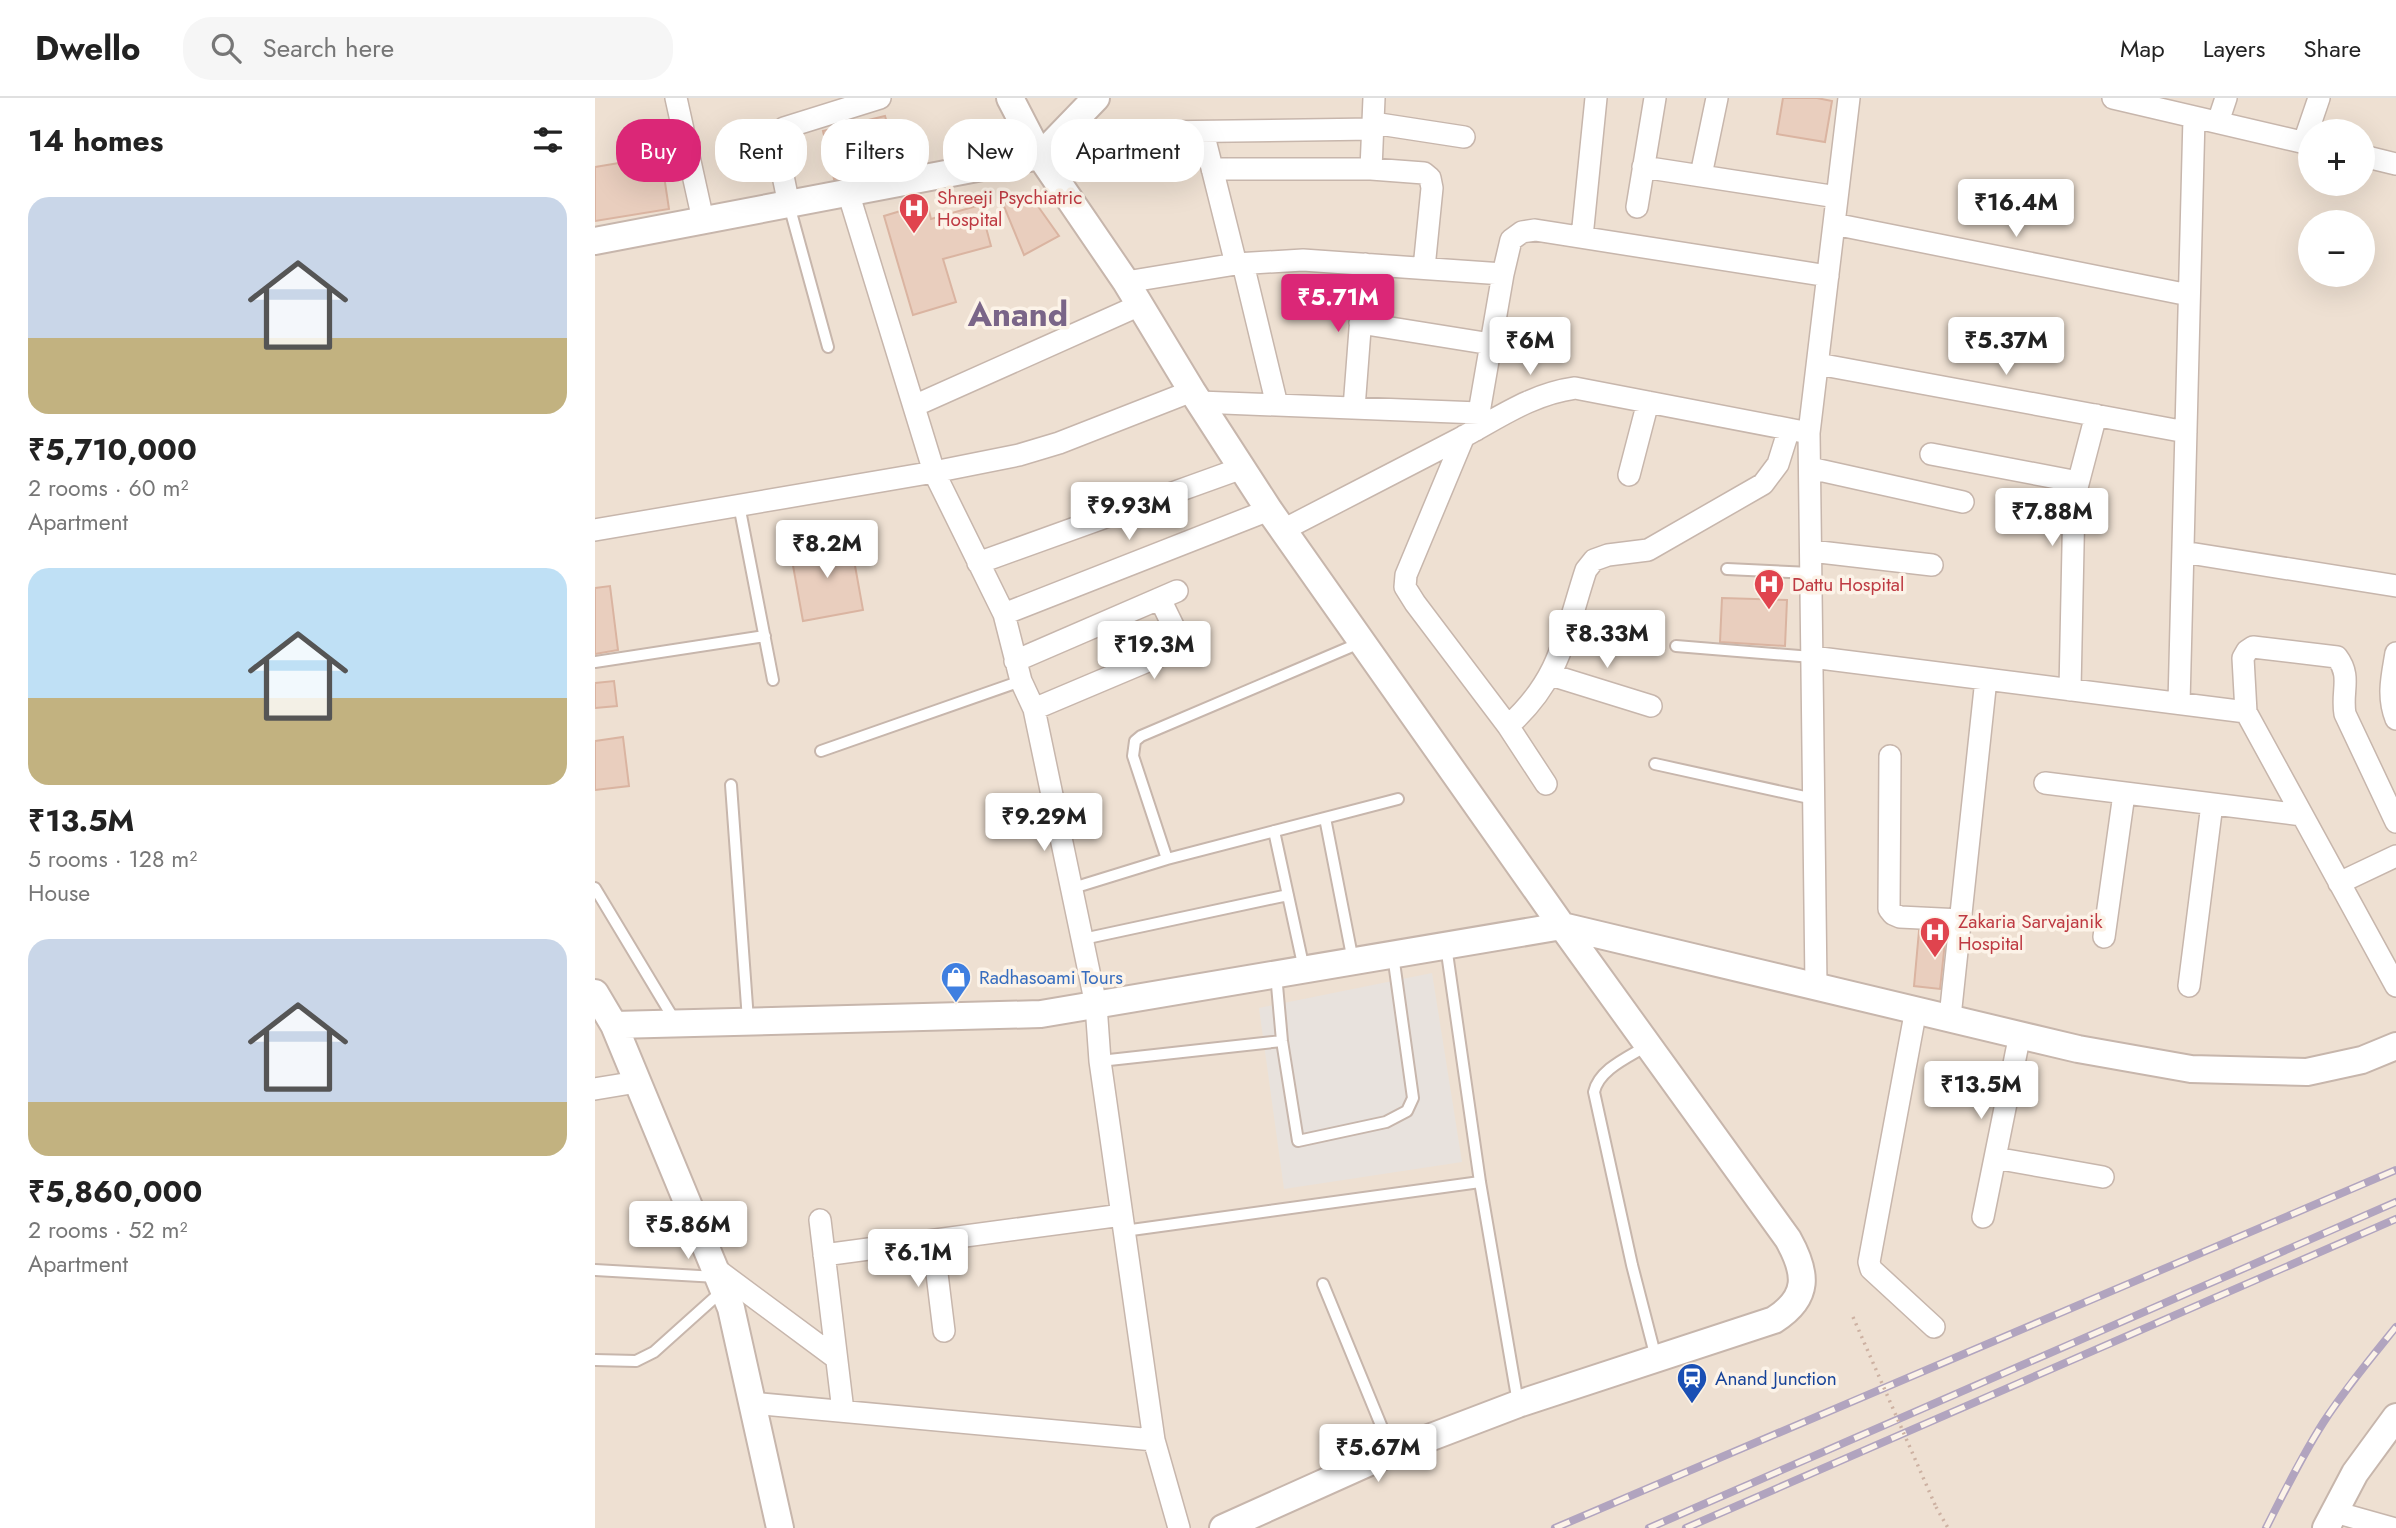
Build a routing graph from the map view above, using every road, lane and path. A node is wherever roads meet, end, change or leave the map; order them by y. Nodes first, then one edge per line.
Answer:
1 (676, 98) edge
2 (880, 98) edge
3 (1010, 98) edge
4 (1096, 98) edge
5 (1374, 98) edge
6 (1596, 98) edge
7 (1654, 98) edge
8 (1717, 98) edge
9 (1849, 98) edge
10 (2226, 98) edge
11 (2319, 98) edge
12 (2123, 99) edge
13 (2194, 117) junction
14 (2313, 119) edge
15 (2218, 122) junction
16 (1373, 126) junction
17 (1204, 132) edge
18 (1204, 136) edge
19 (1464, 137) dead end
20 (2298, 141) edge
21 (1040, 156) junction
22 (2375, 159) edge
23 (2396, 164) edge
24 (1643, 167) junction
25 (1212, 169) junction
26 (1371, 169) junction
27 (1701, 175) junction
28 (848, 192) junction
29 (1837, 197) junction
30 (789, 205) junction
31 (1637, 207) dead end
32 (703, 220) junction
33 (1834, 224) junction
34 (1582, 237) junction
35 (595, 241) edge
36 (1240, 264) junction
37 (1365, 264) junction
38 (1424, 268) junction
39 (1503, 274) junction
40 (1828, 276) junction
41 (1126, 282) junction
42 (2189, 295) junction
43 (1140, 305) junction
44 (1360, 323) junction
45 (1491, 344) junction
46 (828, 347) dead end
47 (1818, 364) junction
48 (1196, 397) junction
49 (1648, 402) junction
50 (1277, 405) junction
51 (914, 406) junction
52 (1354, 408) junction
53 (2096, 415) junction
54 (1473, 427) junction
55 (1799, 431) junction
56 (2186, 432) junction
57 (1931, 454) dead end
58 (1242, 468) junction
59 (1810, 468) junction
60 (934, 472) junction
61 (1629, 475) dead end
62 (2078, 482) junction
63 (1963, 502) dead end
64 (739, 505) junction
65 (1276, 520) junction
66 (595, 530) edge
67 (1811, 551) junction
68 (2183, 552) junction
69 (978, 564) junction
70 (1932, 565) dead end
71 (1727, 569) dead end
72 (1811, 573) junction
73 (2396, 586) edge
74 (1004, 614) junction
75 (765, 636) junction
76 (1362, 642) junction
77 (1677, 646) dead end
78 (1812, 657) junction
79 (595, 662) edge
80 (2395, 663) edge
81 (1018, 671) junction
82 (1551, 675) junction
83 (1986, 679) junction
84 (773, 680) dead end
85 (2070, 690) junction
86 (2179, 703) junction
87 (1651, 706) dead end
88 (1034, 709) junction
89 (2246, 712) junction
90 (2396, 719) edge
91 (1508, 726) junction
92 (821, 751) dead end
93 (1890, 756) dead end
94 (1655, 764) dead end
95 (2045, 783) dead end
96 (1546, 784) dead end
97 (731, 785) dead end
98 (2124, 794) junction
99 (1398, 799) dead end
100 (1814, 799) junction
101 (2213, 804) junction
102 (2302, 815) junction
103 (1325, 818) junction
104 (2396, 822) edge
105 (1274, 831) junction
106 (2396, 856) edge
107 (1167, 859) junction
108 (2339, 883) junction
109 (595, 888) edge
110 (1073, 888) junction
111 (1288, 895) junction
112 (1961, 920) junction
113 (1562, 926) junction
114 (2104, 937) dead end
115 (1083, 939) junction
116 (1446, 946) junction
117 (1393, 955) junction
118 (1353, 961) junction
119 (2390, 963) edge
120 (1304, 970) junction
121 (1276, 974) junction
122 (1816, 985) junction
123 (2189, 986) dead end
124 (2396, 986) edge
125 (595, 993) edge
126 (1096, 1005) junction
127 (1916, 1009) junction
128 (1950, 1017) junction
129 (748, 1021) junction
130 (676, 1023) junction
131 (614, 1025) junction
132 (2020, 1034) junction
133 (1282, 1041) junction
134 (1648, 1045) junction
135 (2396, 1046) edge
136 (1100, 1061) junction
137 (637, 1082) junction
138 (595, 1089) edge
139 (1995, 1158) junction
140 (2103, 1177) dead end
141 (1480, 1182) junction
142 (1983, 1217) dead end
143 (820, 1220) dead end
144 (1123, 1223) junction
145 (933, 1241) junction
146 (824, 1255) junction
147 (595, 1270) edge
148 (720, 1278) junction
149 (1323, 1284) dead end
150 (1853, 1317) dead end
151 (1934, 1327) dead end
152 (944, 1331) dead end
153 (836, 1358) junction
154 (1657, 1359) junction
155 (595, 1360) edge
156 (752, 1403) junction
157 (1518, 1404) junction
158 (842, 1411) junction
159 (2396, 1417) edge
160 (1154, 1440) junction
161 (1392, 1452) junction
162 (2330, 1520) edge
163 (780, 1528) edge
164 (1179, 1528) edge
165 (1223, 1528) edge
166 (1948, 1528) edge
167 (2392, 1528) edge

1 - 32 street
2 - 30 street
3 - 21 street
4 - 21 street
5 - 16 street
6 - 34 street
7 - 24 street
8 - 27 street
9 - 29 street
10 - 15 street
11 - 14 street
12 - 13 street
13 - 15 street
13 - 42 street
15 - 20 street
16 - 17 street
16 - 19 street
16 - 26 street
18 - 25 street
21 - 28 street
21 - 41 street
22 - 23 street
24 - 27 street
24 - 31 street
25 - 26 street
25 - 36 street
26 - 38 street
27 - 29 street
28 - 30 street
28 - 51 street
29 - 33 street
30 - 32 street
30 - 46 lane
32 - 35 street
33 - 40 street
33 - 42 street
34 - 39 street
34 - 40 street
36 - 37 street
36 - 41 street
36 - 50 street
37 - 38 street
37 - 44 street
38 - 39 street
39 - 45 street
40 - 47 street
41 - 43 street
42 - 56 street
43 - 48 street
43 - 51 street
44 - 45 street
44 - 52 street
45 - 54 street
47 - 53 street
47 - 55 street
48 - 50 street
48 - 58 street
48 - 60 street
49 - 54 street
49 - 55 street
49 - 61 street
50 - 52 street
51 - 60 street
52 - 54 street
53 - 56 street
53 - 62 street
54 - 65 street
54 - 91 street
55 - 59 street
55 - 82 street
56 - 68 street
57 - 62 street
58 - 65 street
58 - 69 street
59 - 63 street
59 - 67 street
60 - 64 street
60 - 69 street
62 - 85 street
64 - 66 street
64 - 75 lane
65 - 74 street
65 - 76 street
67 - 70 street
67 - 72 street
68 - 73 street
68 - 86 street
69 - 74 street
71 - 72 lane
72 - 78 street
74 - 81 street
75 - 79 lane
75 - 84 lane
76 - 107 lane
76 - 113 street
77 - 78 lane
78 - 83 street
78 - 100 street
80 - 90 street
81 - 88 street
81 - 88 street
81 - 92 lane
82 - 87 street
82 - 91 street
83 - 85 street
83 - 112 street
85 - 86 street
86 - 89 street
88 - 110 street
89 - 102 street
89 - 104 street
91 - 96 street
93 - 112 street
94 - 100 lane
95 - 98 street
97 - 129 lane
98 - 101 street
98 - 114 street
99 - 103 lane
100 - 122 street
101 - 102 street
101 - 123 street
102 - 108 street
103 - 105 lane
103 - 118 lane
105 - 107 lane
105 - 111 lane
106 - 108 street
107 - 110 lane
108 - 119 street
109 - 130 lane
110 - 115 street
111 - 115 lane
111 - 120 lane
112 - 128 street
113 - 116 street
113 - 122 street
113 - 134 street
115 - 126 street
116 - 117 street
116 - 141 lane
117 - 118 street
117 - 133 lane
118 - 120 street
119 - 124 street
120 - 121 street
121 - 126 street
121 - 133 lane
122 - 127 street
125 - 131 street
126 - 129 street
126 - 136 street
127 - 128 street
127 - 151 street
128 - 132 street
129 - 130 street
130 - 131 street
131 - 137 street
132 - 135 street
132 - 139 street
133 - 136 lane
134 - 154 lane
134 - 154 street
136 - 144 street
137 - 138 street
137 - 148 street
139 - 140 street
139 - 142 street
141 - 144 lane
141 - 157 lane
143 - 146 street
144 - 145 street
144 - 160 street
145 - 146 street
145 - 152 street
146 - 153 street
147 - 148 lane
148 - 153 street
148 - 155 lane
148 - 156 street
149 - 161 lane
150 - 166 path, bridge
153 - 158 street
154 - 157 street
156 - 158 street
156 - 163 street
157 - 161 street
158 - 160 street
159 - 162 street
160 - 164 street
161 - 165 street
162 - 167 street

